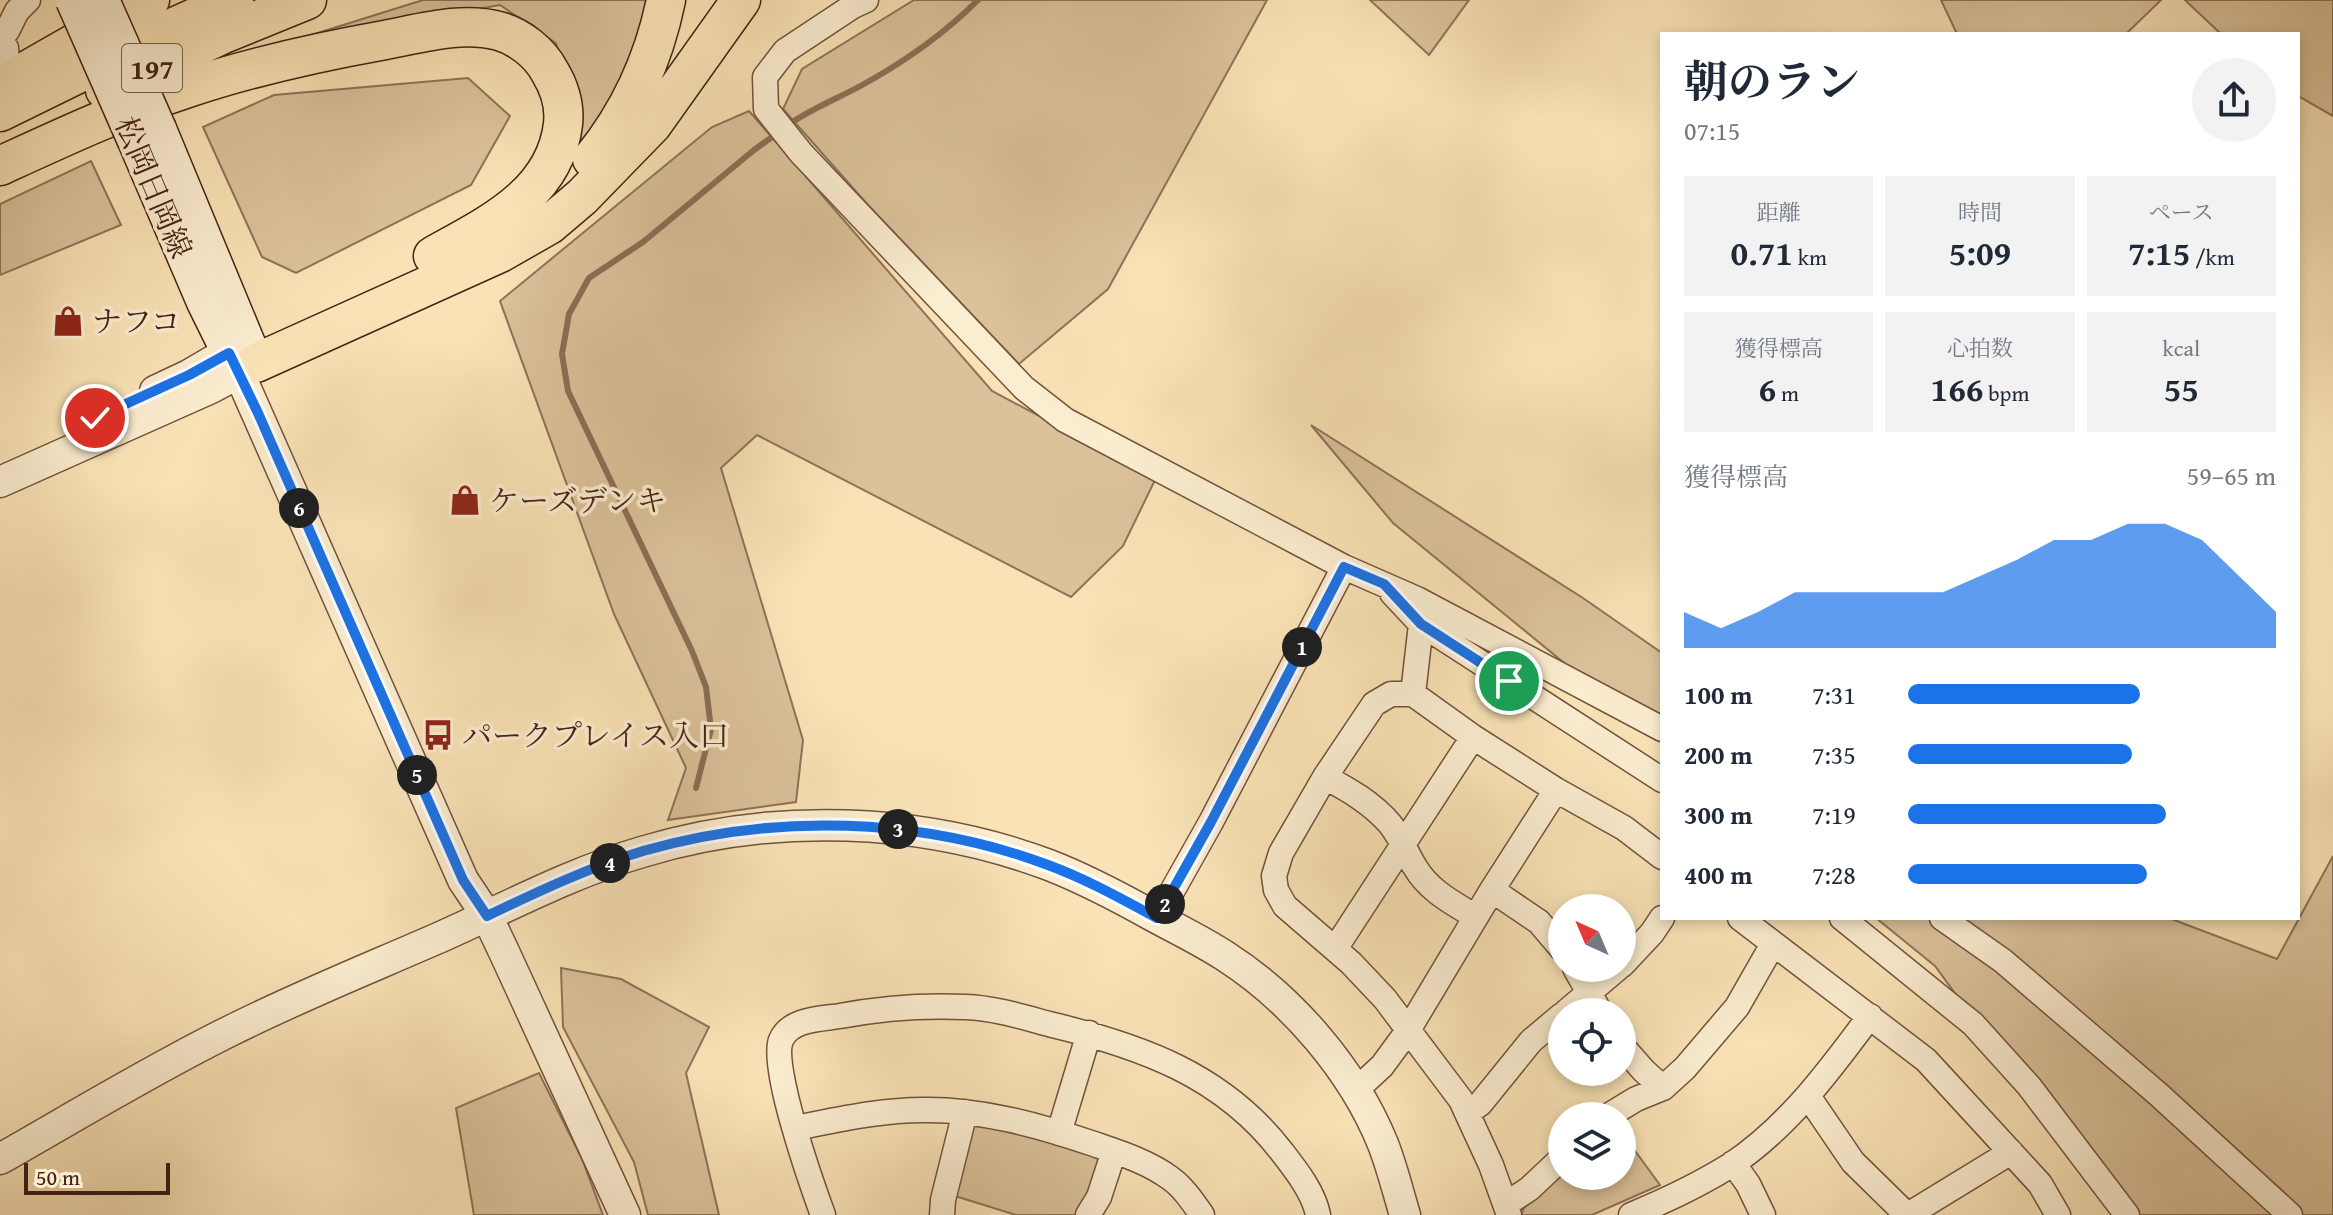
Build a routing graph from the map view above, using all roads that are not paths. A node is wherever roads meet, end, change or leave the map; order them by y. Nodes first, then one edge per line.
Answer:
1 (28, 0) edge
2 (73, 0) edge
3 (102, 0) edge
4 (150, 0) edge
5 (234, 0) edge
6 (307, 0) edge
7 (666, 0) edge
8 (681, 0) edge
9 (741, 0) edge
10 (866, 0) edge
11 (7, 61) edge
12 (0, 112) edge
13 (147, 135) junction
14 (0, 142) edge
15 (631, 146) junction
16 (0, 166) edge
17 (433, 256) junction
18 (243, 358) junction
19 (0, 461) edge
20 (0, 482) edge
21 (1344, 567) junction
22 (1384, 584) junction
23 (1421, 624) junction
24 (1413, 694) junction
25 (1660, 728) edge
26 (1473, 737) junction
27 (1325, 777) junction
28 (1660, 779) edge
29 (1556, 790) junction
30 (1404, 843) junction
31 (1660, 855) edge
32 (1492, 890) junction
33 (487, 916) junction
34 (1476, 917) junction
35 (1157, 918) junction
36 (1661, 920) edge
37 (1743, 920) edge
38 (1844, 920) edge
39 (1945, 920) edge
40 (1548, 933) edge
41 (1773, 944) junction
42 (1335, 949) junction
43 (1636, 950) edge
44 (1870, 1016) junction
45 (1548, 1027) edge
46 (1409, 1029) junction
47 (1089, 1033) junction
48 (1636, 1062) edge
49 (1663, 1088) junction
50 (1356, 1090) junction
51 (1808, 1096) junction
52 (1631, 1102) edge
53 (965, 1112) junction
54 (1467, 1113) junction
55 (795, 1128) junction
56 (1059, 1133) junction
57 (1114, 1151) junction
58 (2011, 1152) junction
59 (0, 1159) edge
60 (1733, 1163) junction
61 (1548, 1171) edge
62 (1508, 1210) edge
63 (625, 1215) edge
64 (823, 1215) edge
65 (942, 1215) edge
66 (1088, 1215) edge
67 (1202, 1215) edge
68 (1318, 1215) edge
69 (1405, 1215) edge
70 (1631, 1215) edge
71 (1763, 1215) edge
72 (1908, 1215) edge
73 (2058, 1215) edge
74 (2127, 1215) edge
75 (2290, 1215) edge

1 - 11 street
2 - 13 main road, 松岡日岡線, bridge
3 - 13 main road, 松岡日岡線, bridge
4 - 11 highway
5 - 12 highway, 197
6 - 14 highway, 197
7 - 17 highway
8 - 15 highway
9 - 15 highway
10 - 21 street
13 - 18 main road, 松岡日岡線
15 - 18 highway
16 - 17 highway
17 - 18 highway
18 - 19 street
18 - 20 street
18 - 33 street
21 - 22 street
21 - 35 street
22 - 23 street
22 - 25 street
23 - 24 street
23 - 28 street
24 - 26 street
24 - 27 street
26 - 29 street
26 - 30 street
27 - 30 street
27 - 42 street
29 - 31 street
29 - 32 street
30 - 34 street
30 - 42 street
32 - 34 street
32 - 40 street
33 - 35 street
33 - 59 street
33 - 63 street
34 - 46 street
35 - 50 street
36 - 43 street
37 - 41 street
38 - 74 street
39 - 75 street
41 - 44 street
41 - 49 street
42 - 46 street
44 - 51 street
44 - 58 street
45 - 54 street
46 - 50 street
46 - 54 street
47 - 55 street
47 - 56 street
47 - 68 street
48 - 49 street
49 - 52 street
50 - 69 street
51 - 60 street
51 - 72 street
53 - 55 street
53 - 56 street
53 - 65 street
54 - 62 street
55 - 64 street
56 - 57 street
57 - 66 street
57 - 67 street
58 - 72 street
58 - 73 street
60 - 70 street
60 - 71 street
61 - 62 street

